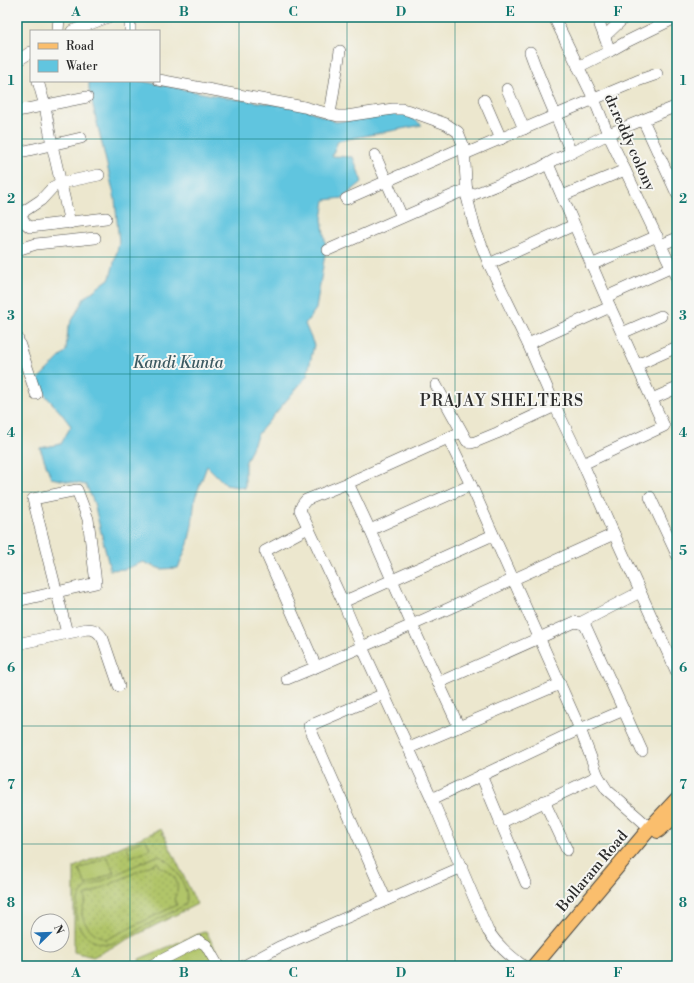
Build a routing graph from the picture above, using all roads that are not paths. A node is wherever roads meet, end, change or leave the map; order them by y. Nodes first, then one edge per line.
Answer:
1 (59, 17) edge
2 (108, 17) edge
3 (130, 17) edge
4 (554, 17) edge
5 (601, 17) edge
6 (625, 17) edge
7 (671, 20) dead end
8 (58, 30) edge
9 (75, 30) edge
10 (130, 30) edge
11 (605, 36) junction
12 (340, 51) dead end
13 (610, 51) junction
14 (530, 52) dead end
15 (30, 53) edge
16 (17, 61) edge
17 (578, 67) junction
18 (657, 74) dead end
19 (160, 80) edge
20 (38, 82) edge
21 (508, 89) dead end
22 (88, 97) dead end
23 (594, 99) junction
24 (484, 100) dead end
25 (45, 106) junction
26 (677, 106) edge
27 (17, 111) edge
28 (330, 114) junction
29 (556, 115) junction
30 (643, 120) junction
31 (524, 129) junction
32 (608, 134) junction
33 (80, 138) dead end
34 (501, 139) junction
35 (52, 145) junction
36 (465, 151) junction
37 (25, 152) dead end
38 (571, 153) junction
39 (375, 155) dead end
40 (548, 164) junction
41 (625, 170) junction
42 (99, 175) dead end
43 (386, 182) junction
44 (61, 183) junction
45 (467, 193) junction
46 (677, 194) edge
47 (562, 196) junction
48 (346, 199) dead end
49 (19, 211) edge
50 (402, 217) junction
51 (106, 218) dead end
52 (70, 223) junction
53 (574, 225) junction
54 (95, 238) dead end
55 (677, 238) edge
56 (659, 240) junction
57 (17, 250) edge
58 (328, 250) dead end
59 (489, 264) junction
60 (591, 264) junction
61 (672, 267) junction
62 (677, 279) edge
63 (608, 302) junction
64 (661, 316) dead end
65 (622, 333) junction
66 (17, 337) edge
67 (528, 344) junction
68 (677, 347) edge
69 (637, 365) junction
70 (436, 385) dead end
71 (677, 388) edge
72 (36, 394) dead end
73 (652, 399) junction
74 (555, 406) junction
75 (461, 432) junction
76 (448, 438) junction
77 (583, 464) junction
78 (348, 483) junction
79 (471, 485) junction
80 (650, 497) dead end
81 (308, 528) junction
82 (370, 530) junction
83 (493, 534) junction
84 (614, 534) junction
85 (677, 555) edge
86 (392, 580) junction
87 (514, 580) junction
88 (56, 591) junction
89 (640, 592) junction
90 (17, 601) edge
91 (343, 602) junction
92 (580, 623) junction
93 (412, 625) junction
94 (67, 633) junction
95 (539, 638) junction
96 (17, 644) edge
97 (362, 647) junction
98 (673, 653) edge
99 (316, 667) junction
100 (677, 673) edge
101 (286, 679) dead end
102 (438, 682) junction
103 (560, 684) junction
104 (119, 686) dead end
105 (384, 694) junction
106 (624, 710) junction
107 (459, 727) junction
108 (580, 729) junction
109 (409, 748) junction
110 (642, 751) dead end
111 (481, 776) junction
112 (598, 776) junction
113 (432, 798) junction
114 (677, 799) edge
115 (544, 801) junction
116 (677, 814) edge
117 (500, 823) junction
118 (650, 828) junction
119 (567, 850) dead end
120 (462, 867) junction
121 (526, 883) dead end
122 (386, 900) junction
123 (596, 900) junction
124 (150, 966) edge
125 (218, 966) edge
126 (244, 966) edge
127 (523, 966) edge
128 (534, 966) edge
129 (546, 966) edge

1 - 8 street
2 - 9 street
3 - 10 street
4 - 17 street, dr.reddy colony
5 - 11 street
6 - 11 street
7 - 13 street
11 - 13 street
12 - 28 street
13 - 17 street
14 - 29 street
15 - 16 street
17 - 23 street, dr.reddy colony
18 - 23 street
19 - 28 street
20 - 25 street
21 - 31 street
22 - 25 street
23 - 29 street
23 - 32 street, dr.reddy colony
24 - 34 street
25 - 27 street
25 - 35 street
26 - 30 street
28 - 36 street
29 - 31 street
29 - 38 street
30 - 32 street
30 - 46 street
31 - 34 street
32 - 38 street
32 - 41 street, dr.reddy colony
33 - 35 street
34 - 36 street
35 - 37 street
35 - 44 street
36 - 43 street
36 - 45 street
38 - 40 street
39 - 43 street
40 - 45 street
40 - 47 street
41 - 47 street
41 - 56 street, dr.reddy colony
42 - 44 street
43 - 48 street
43 - 50 street
44 - 49 street
44 - 52 street
45 - 50 street
45 - 59 street
47 - 53 street
49 - 52 street
50 - 58 street
51 - 52 street
53 - 59 street
53 - 60 street
54 - 57 street
55 - 56 street
56 - 60 street
56 - 61 street, dr.reddy colony
59 - 67 street
60 - 63 street
61 - 62 street, dr.reddy colony
61 - 63 street
63 - 65 street
63 - 67 street
64 - 65 street
65 - 69 street
66 - 72 street
67 - 74 street
68 - 69 street
69 - 73 street
70 - 75 street
71 - 73 street
73 - 77 street
74 - 75 street
74 - 77 street
75 - 76 street
76 - 78 street
76 - 79 street
77 - 84 street
78 - 81 street
78 - 82 street
79 - 82 street
79 - 83 street
80 - 85 street
81 - 91 street
81 - 99 street
82 - 86 street
83 - 86 street
83 - 87 street
84 - 87 street
84 - 89 street
86 - 91 street
86 - 93 street
87 - 93 street
87 - 95 street
88 - 88 street
88 - 90 street
88 - 94 street
89 - 92 street
89 - 98 street
91 - 97 street
92 - 95 street
92 - 106 street
93 - 97 street
93 - 102 street
94 - 96 street
94 - 104 street
95 - 102 street
95 - 103 street
97 - 99 street
97 - 105 street
98 - 100 street
99 - 101 street
102 - 107 street
103 - 107 street
103 - 108 street
105 - 109 street
105 - 122 street
106 - 108 street
106 - 110 street
107 - 109 street
108 - 111 street
108 - 112 street
109 - 113 street
111 - 113 street
111 - 117 street
112 - 115 street
112 - 118 street
113 - 120 street
114 - 118 main road, Bollaram Road
115 - 117 street
115 - 119 street
116 - 123 main road, Bollaram Road
117 - 121 street
118 - 123 main road, Bollaram Road
120 - 122 street
120 - 127 street
122 - 126 street
123 - 128 main road, Bollaram Road
123 - 129 main road, Bollaram Road
124 - 125 street

